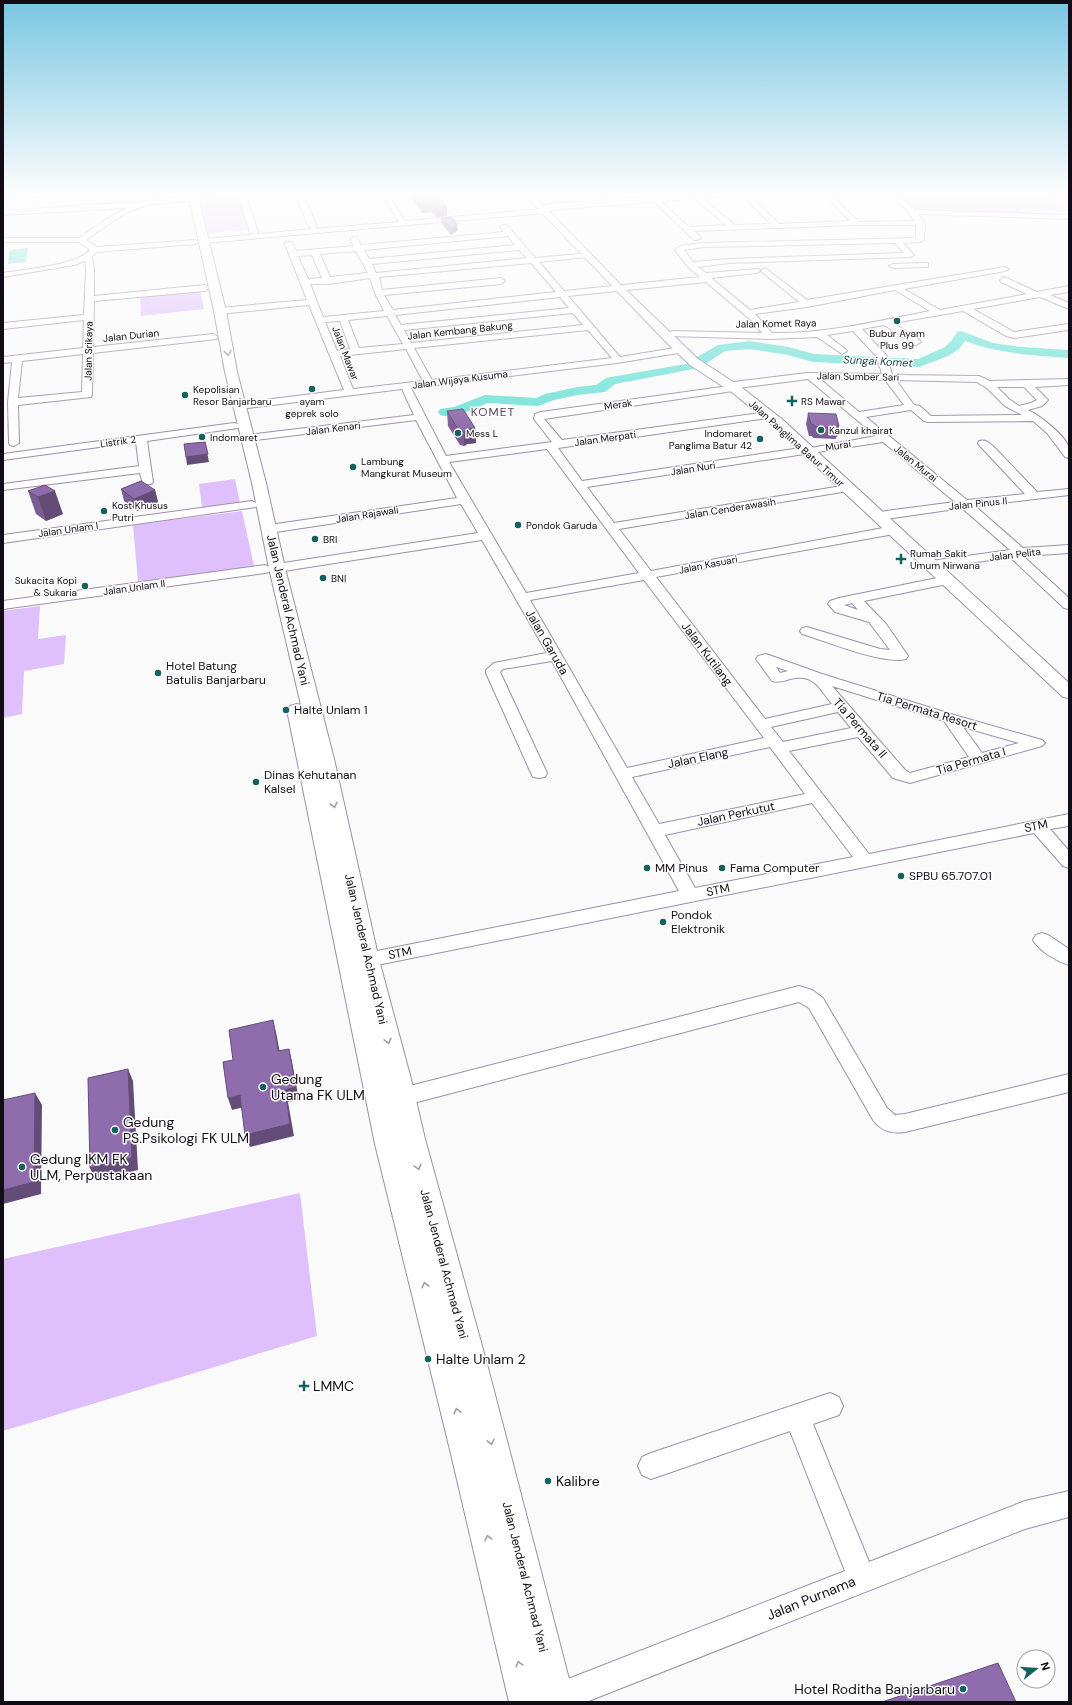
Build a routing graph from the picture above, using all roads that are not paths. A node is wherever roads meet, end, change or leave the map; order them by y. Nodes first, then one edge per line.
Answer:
1 (18, 273) edge
2 (90, 273) edge
3 (203, 273) edge
4 (209, 273) edge
5 (301, 273) edge
6 (324, 273) edge
7 (372, 273) edge
8 (410, 273) edge
9 (494, 273) edge
10 (542, 273) edge
11 (606, 273) edge
12 (700, 273) edge
13 (743, 273) edge
14 (768, 273) edge
15 (893, 273) edge
16 (985, 273) edge
17 (3, 275) edge
18 (374, 276) junction
19 (705, 277) junction
20 (1004, 280) dead end
21 (328, 281) junction
22 (304, 282) junction
23 (916, 285) junction
24 (205, 288) junction
25 (621, 288) junction
26 (898, 288) junction
27 (1069, 289) edge
28 (508, 290) junction
29 (379, 293) junction
30 (560, 294) junction
31 (1039, 294) junction
32 (89, 299) junction
33 (312, 301) junction
34 (807, 304) junction
35 (1069, 305) edge
36 (963, 307) junction
37 (220, 309) junction
38 (575, 310) junction
39 (938, 312) junction
40 (390, 313) junction
41 (747, 313) junction
42 (89, 317) junction
43 (343, 318) junction
44 (321, 320) junction
45 (885, 322) junction
46 (3, 326) edge
47 (589, 327) junction
48 (855, 327) junction
49 (1068, 327) edge
50 (400, 328) junction
51 (819, 334) junction
52 (217, 335) junction
53 (770, 336) junction
54 (671, 337) junction
55 (916, 342) dead end
56 (410, 346) junction
57 (88, 350) junction
58 (681, 350) junction
59 (842, 351) dead end
60 (356, 352) junction
61 (334, 354) junction
62 (616, 357) junction
63 (17, 358) junction
64 (3, 360) edge
65 (518, 371) junction
66 (810, 376) junction
67 (887, 376) junction
68 (428, 381) junction
69 (985, 382) junction
70 (1069, 382) edge
71 (1027, 384) junction
72 (405, 386) junction
73 (734, 386) junction
74 (349, 391) junction
75 (295, 398) junction
76 (13, 402) junction
77 (911, 407) junction
78 (1018, 409) junction
79 (768, 415) junction
80 (857, 415) junction
81 (8, 416) edge
82 (419, 417) junction
83 (240, 418) junction
84 (1036, 418) junction
85 (141, 438) junction
86 (885, 438) junction
87 (14, 443) dead end
88 (983, 443) dead end
89 (555, 445) junction
90 (811, 450) junction
91 (1068, 453) edge
92 (3, 458) edge
93 (442, 460) junction
94 (145, 469) junction
95 (838, 475) junction
96 (147, 482) dead end
97 (579, 485) junction
98 (3, 487) edge
99 (848, 488) junction
100 (1069, 492) edge
101 (254, 495) junction
102 (1034, 496) junction
103 (465, 500) junction
104 (966, 505) junction
105 (886, 515) junction
106 (611, 527) junction
107 (269, 529) junction
108 (894, 530) junction
109 (485, 536) junction
110 (3, 539) edge
111 (1069, 549) edge
112 (1016, 553) junction
113 (938, 564) junction
114 (271, 569) junction
115 (648, 575) junction
116 (948, 580) junction
117 (522, 598) junction
118 (855, 599) junction
119 (3, 605) edge
120 (1069, 605) edge
121 (875, 620) junction
122 (808, 631) dead end
123 (556, 656) junction
124 (800, 672) dead end
125 (817, 677) junction
126 (1069, 682) edge
127 (1069, 693) edge
128 (841, 707) junction
129 (949, 718) junction
130 (761, 724) junction
131 (861, 731) junction
132 (1037, 743) joint
133 (777, 745) junction
134 (979, 760) junction
135 (539, 773) dead end
136 (622, 774) junction
137 (905, 777) joint
138 (817, 797) junction
139 (1069, 820) edge
140 (1038, 826) junction
141 (655, 831) junction
142 (865, 861) junction
143 (1069, 862) edge
144 (691, 896) junction
145 (1042, 940) dead end
146 (1069, 958) edge
147 (367, 960) junction
148 (1069, 1083) edge
149 (392, 1087) junction
150 (400, 1142) junction
151 (830, 1406) dead end
152 (797, 1416) junction
153 (651, 1466) dead end
154 (1069, 1504) edge
155 (862, 1578) junction
156 (556, 1700) edge
157 (528, 1702) edge

1 - 17 street
2 - 32 street, Jalan Srikaya
3 - 24 highway, Jalan Jenderal Achmad Yani
4 - 37 highway, Jalan Jenderal Achmad Yani
5 - 22 street, Jalan Mawar
6 - 21 street
7 - 18 street
8 - 18 street
9 - 28 street
10 - 30 street
11 - 25 main road, Jalan Panglima Batur Timur
12 - 19 street
13 - 19 street
14 - 34 street
15 - 23 street
16 - 23 street
18 - 21 street
18 - 29 street
19 - 25 street
19 - 41 street
20 - 31 street
21 - 22 street
22 - 33 street, Jalan Mawar
23 - 26 street
24 - 32 street
24 - 52 highway, Jalan Jenderal Achmad Yani
25 - 30 street
25 - 54 main road, Jalan Panglima Batur Timur
26 - 34 street
26 - 39 street
27 - 31 street, Jalan Komet Raya
28 - 29 street
28 - 30 street
28 - 40 street
29 - 40 street
30 - 38 street
31 - 35 street
31 - 36 street, Jalan Komet Raya
32 - 42 street, Jalan Srikaya
33 - 37 street
33 - 44 street, Jalan Mawar
34 - 41 street
36 - 39 street, Jalan Komet Raya
36 - 49 street
37 - 52 highway, Jalan Jenderal Achmad Yani
38 - 47 street
38 - 50 street
39 - 45 street, Jalan Komet Raya
40 - 43 street
40 - 50 street
41 - 53 street
42 - 46 street
42 - 57 street, Jalan Srikaya
43 - 44 street
43 - 60 street
44 - 61 street, Jalan Mawar
45 - 48 street, Jalan Komet Raya
45 - 55 street
47 - 56 street, Jalan Kembang Bakung
47 - 62 street
48 - 51 street, Jalan Komet Raya
48 - 67 street
50 - 56 street
51 - 53 street, Jalan Komet Raya
51 - 59 street
52 - 57 street, Jalan Durian
52 - 83 highway, Jalan Jenderal Achmad Yani
53 - 54 street, Jalan Komet Raya
54 - 58 main road, Jalan Panglima Batur Timur
54 - 62 street, Jalan Wijaya Kusuma
54 - 73 main road, Jalan Panglima Batur Timur
56 - 60 street, Jalan Kembang Bakung
56 - 68 street
57 - 63 street, Jalan Durian
57 - 76 street, Jalan Srikaya
58 - 65 street, Jalan Wijaya Kusuma
58 - 73 main road, Jalan Panglima Batur Timur
60 - 61 street, Jalan Kembang Bakung
61 - 74 street, Jalan Mawar
62 - 65 street, Jalan Wijaya Kusuma
63 - 64 street, Jalan Durian
63 - 76 street
65 - 68 street, Jalan Wijaya Kusuma
65 - 72 street, Jalan Wijaya Kusuma
66 - 67 street, Jalan Sumber Sari
66 - 73 street, Jalan Sumber Sari
66 - 80 street, Jalan Murai
67 - 69 street, Jalan Sumber Sari
67 - 77 street
68 - 74 street, Jalan Wijaya Kusuma
69 - 71 street, Jalan Sumber Sari
69 - 78 street
70 - 71 street, Jalan Sumber Sari
71 - 78 street
72 - 75 street, Jalan Wijaya Kusuma
72 - 82 street, Jalan Garuda
73 - 79 main road, Jalan Panglima Batur Timur
73 - 89 street, Merak
73 - 90 main road, Jalan Panglima Batur Timur
74 - 75 street, Jalan Wijaya Kusuma
75 - 83 street, Jalan Wijaya Kusuma
76 - 81 street
77 - 80 street
77 - 84 street
78 - 84 street
79 - 89 street, Jalan Merpati
79 - 90 main road, Jalan Panglima Batur Timur
80 - 86 street, Jalan Murai
81 - 87 street
82 - 83 street, Jalan Kenari
82 - 93 street, Jalan Garuda
83 - 85 street, Listrik 2
83 - 101 highway, Jalan Jenderal Achmad Yani
84 - 91 street
85 - 92 street, Listrik 2
85 - 94 street
86 - 90 street, Murai
86 - 104 street, Jalan Murai
88 - 102 street
89 - 93 street, Jalan Merpati
89 - 97 street, Jalan Kutilang
90 - 95 main road, Jalan Panglima Batur Timur
90 - 97 street, Jalan Nuri
93 - 103 street, Jalan Garuda
94 - 96 street
94 - 98 street
95 - 99 main road, Jalan Panglima Batur Timur
95 - 105 main road, Jalan Panglima Batur Timur
97 - 106 street, Jalan Kutilang
99 - 106 street, Jalan Cenderawasih
99 - 108 main road, Jalan Panglima Batur Timur
100 - 102 street, Jalan Pinus II
101 - 107 highway, Jalan Jenderal Achmad Yani
101 - 110 street, Jalan Unlam I
101 - 114 highway, Jalan Jenderal Achmad Yani
102 - 104 street, Jalan Pinus II
103 - 107 street, Jalan Rajawali
103 - 109 street, Jalan Garuda
104 - 105 street, Jalan Pinus II
104 - 112 street, Jalan Murai
105 - 113 main road, Jalan Panglima Batur Timur
106 - 115 street, Jalan Kutilang
107 - 114 highway, Jalan Jenderal Achmad Yani
108 - 115 street, Jalan Kasuari
108 - 116 main road, Jalan Panglima Batur Timur
109 - 114 street, Jalan Unlam II
109 - 117 street, Jalan Garuda
111 - 112 street, Jalan Pelita
112 - 113 street, Jalan Pelita
112 - 120 street, Jalan Murai
113 - 126 main road, Jalan Panglima Batur Timur
114 - 119 street, Jalan Unlam II
114 -> 147 highway, Jalan Jenderal Achmad Yani
114 - 149 highway, Jalan Jenderal Achmad Yani
115 - 117 street, Jalan Kasuari
115 - 130 street, Jalan Kutilang
116 - 118 street
116 - 127 main road, Jalan Panglima Batur Timur
117 - 123 street, Jalan Garuda
118 - 121 street
118 - 121 street
121 - 122 street
123 - 135 street
123 - 136 street, Jalan Garuda
124 - 125 street, Tia Permata Resort
125 - 128 street, Tia Permata II
125 - 129 street, Tia Permata Resort
128 - 130 street
128 - 131 street, Tia Permata II
129 - 132 street, Tia Permata Resort
129 - 134 street
130 - 133 street, Jalan Kutilang
131 - 133 street, Jalan Elang
131 - 137 street, Tia Permata II
132 - 134 street, Tia Permata I
133 - 136 street, Jalan Elang
133 - 138 street, Jalan Kutilang
134 - 137 street, Tia Permata I
136 - 141 street, Jalan Garuda
138 - 141 street, Jalan Perkutut
138 - 142 street, Jalan Kutilang
139 - 140 street, STM
140 - 142 street, STM
140 - 143 street
141 - 144 street, Jalan Garuda
142 - 144 street, STM
144 - 147 street, STM
145 - 146 street
147 -> 149 highway, Jalan Jenderal Achmad Yani
148 - 149 street
149 - 150 highway, Jalan Jenderal Achmad Yani
150 -> 156 highway, Jalan Jenderal Achmad Yani
157 -> 150 highway, Jalan Jenderal Achmad Yani
151 - 152 street
152 - 153 street
152 - 155 street
154 - 155 street, Jalan Purnama
155 - 156 street, Jalan Purnama

